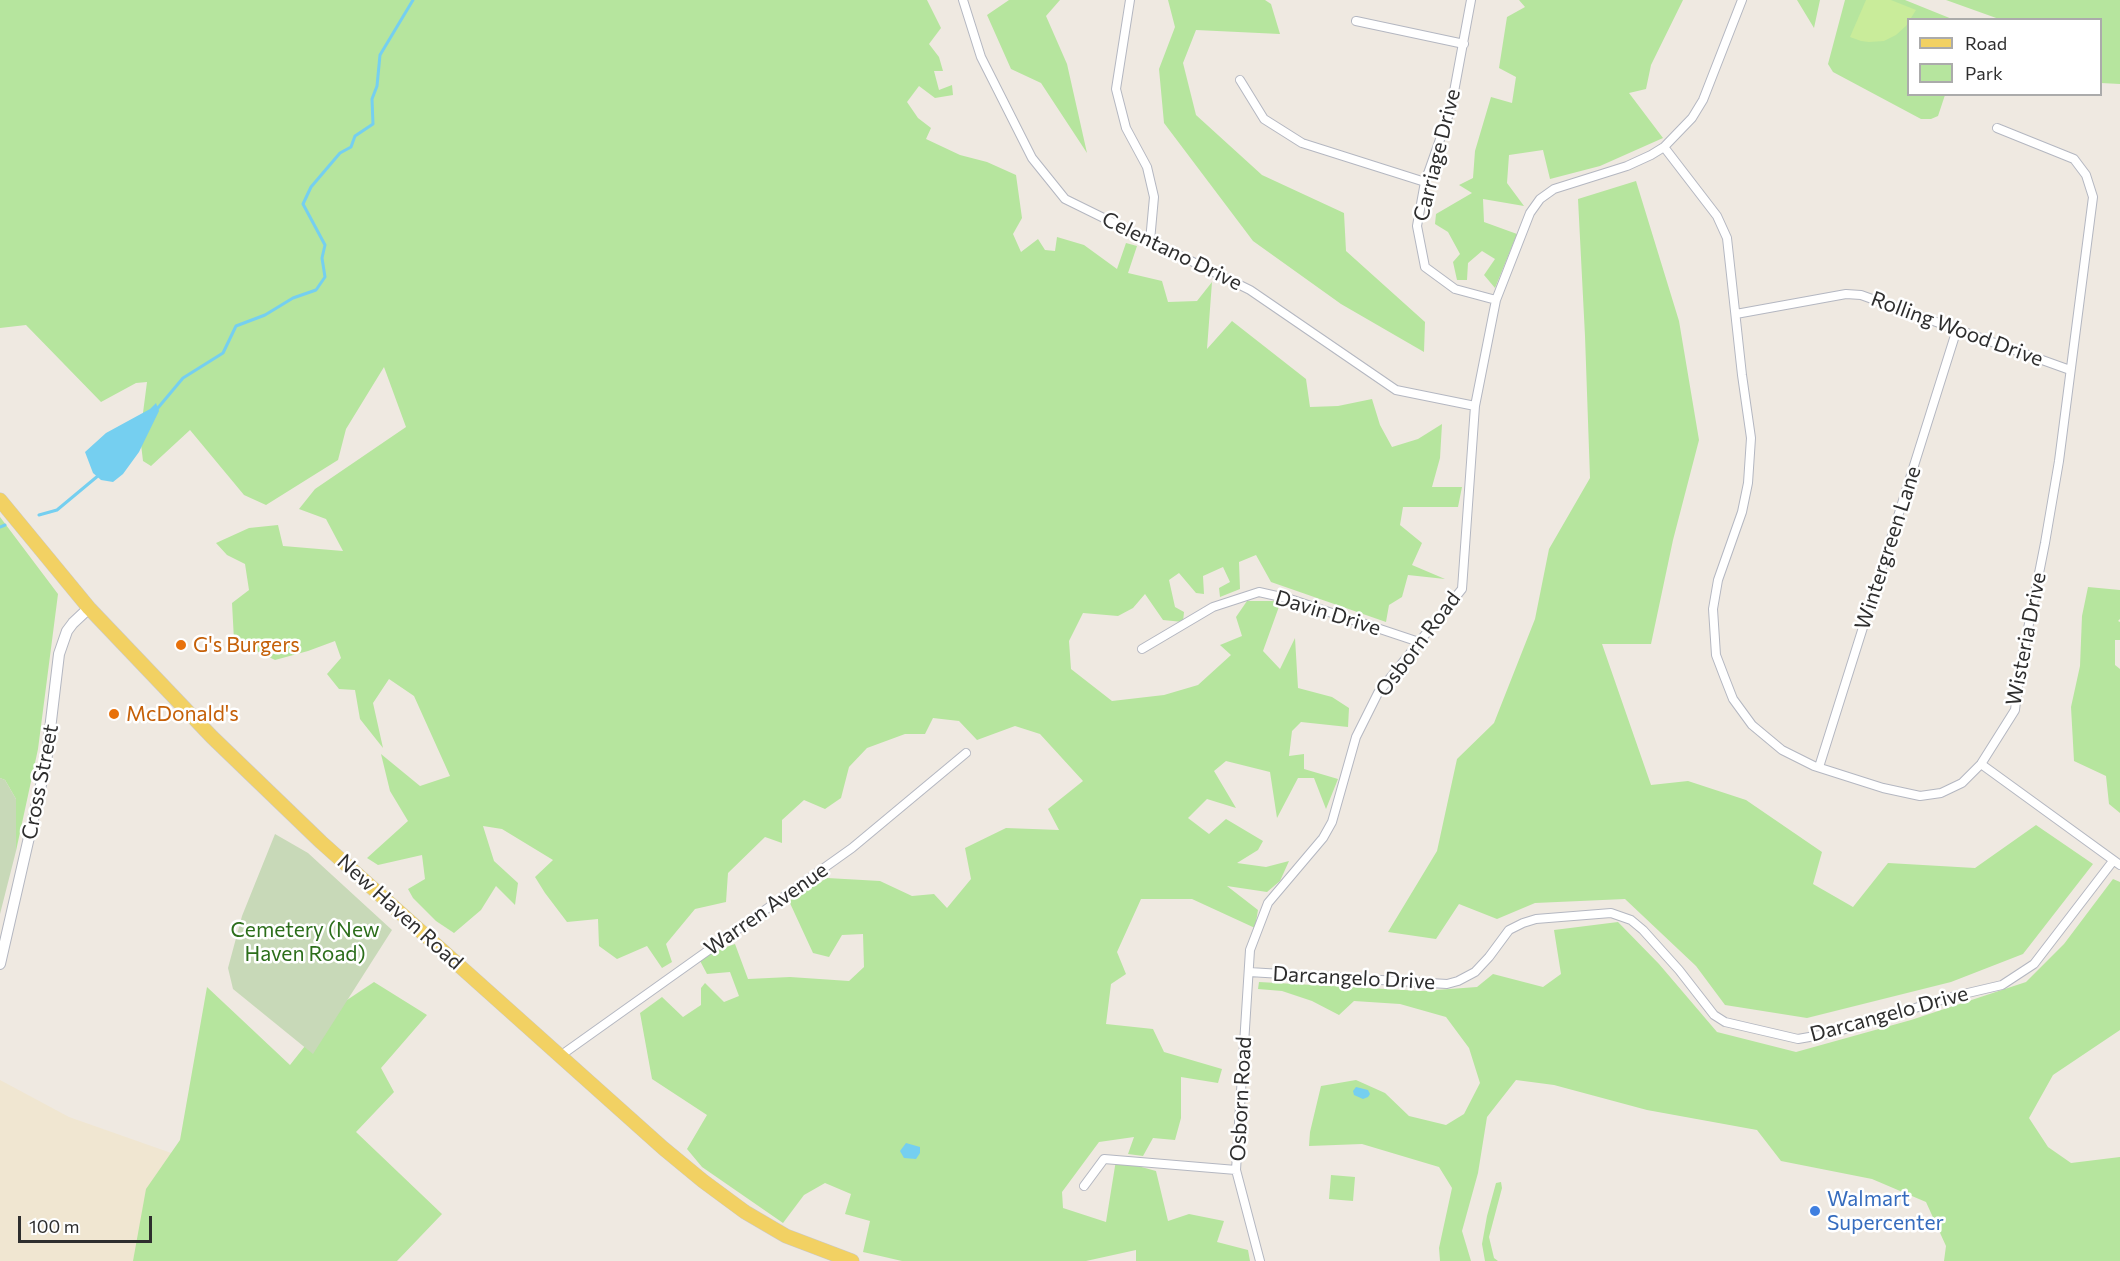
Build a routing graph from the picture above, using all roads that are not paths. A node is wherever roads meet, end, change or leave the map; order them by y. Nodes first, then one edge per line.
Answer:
1 (963, 0) edge
2 (1130, 0) edge
3 (1472, 0) edge
4 (1742, 0) edge
5 (1356, 21) dead end
6 (1464, 44) junction
7 (1240, 80) dead end
8 (1997, 128) dead end
9 (1664, 147) junction
10 (1425, 182) junction
11 (1150, 241) junction
12 (1496, 300) junction
13 (1736, 314) junction
14 (1958, 329) junction
15 (2070, 370) junction
16 (1475, 406) junction
17 (0, 500) edge
18 (89, 608) junction
19 (1419, 642) junction
20 (1142, 649) dead end
21 (966, 753) dead end
22 (1982, 764) junction
23 (1819, 767) junction
24 (2117, 863) edge
25 (0, 964) edge
26 (1249, 972) junction
27 (560, 1056) junction
28 (1236, 1170) junction
29 (1084, 1186) dead end
30 (852, 1261) edge
31 (1260, 1261) edge

1 - 11 street, Celentano Drive
2 - 11 street
3 - 6 street, Carriage Drive
4 - 9 street, Osborn Road
5 - 6 street
6 - 10 street, Carriage Drive
7 - 10 street
8 - 15 street, Wisteria Drive
9 - 12 street, Osborn Road
9 - 13 street, Wisteria Drive
10 - 12 street, Carriage Drive
11 - 16 street, Celentano Drive
12 - 16 street, Osborn Road
13 - 14 street, Rolling Wood Drive
13 - 23 street, Wisteria Drive
14 - 15 street, Rolling Wood Drive
14 - 23 street, Wintergreen Lane
15 - 22 street, Wisteria Drive
16 - 19 street, Osborn Road
17 - 18 main road, New Haven Road
18 - 25 street, Cross Street
18 - 27 main road, New Haven Road
19 - 20 street, Davin Drive
19 - 26 street, Osborn Road
21 - 27 street, Warren Avenue
22 - 23 street, Wisteria Drive
22 - 24 street
24 - 26 street, Darcangelo Drive
26 - 28 street, Osborn Road
27 - 30 main road, New Haven Road
28 - 29 street
28 - 31 street, Osborn Road

